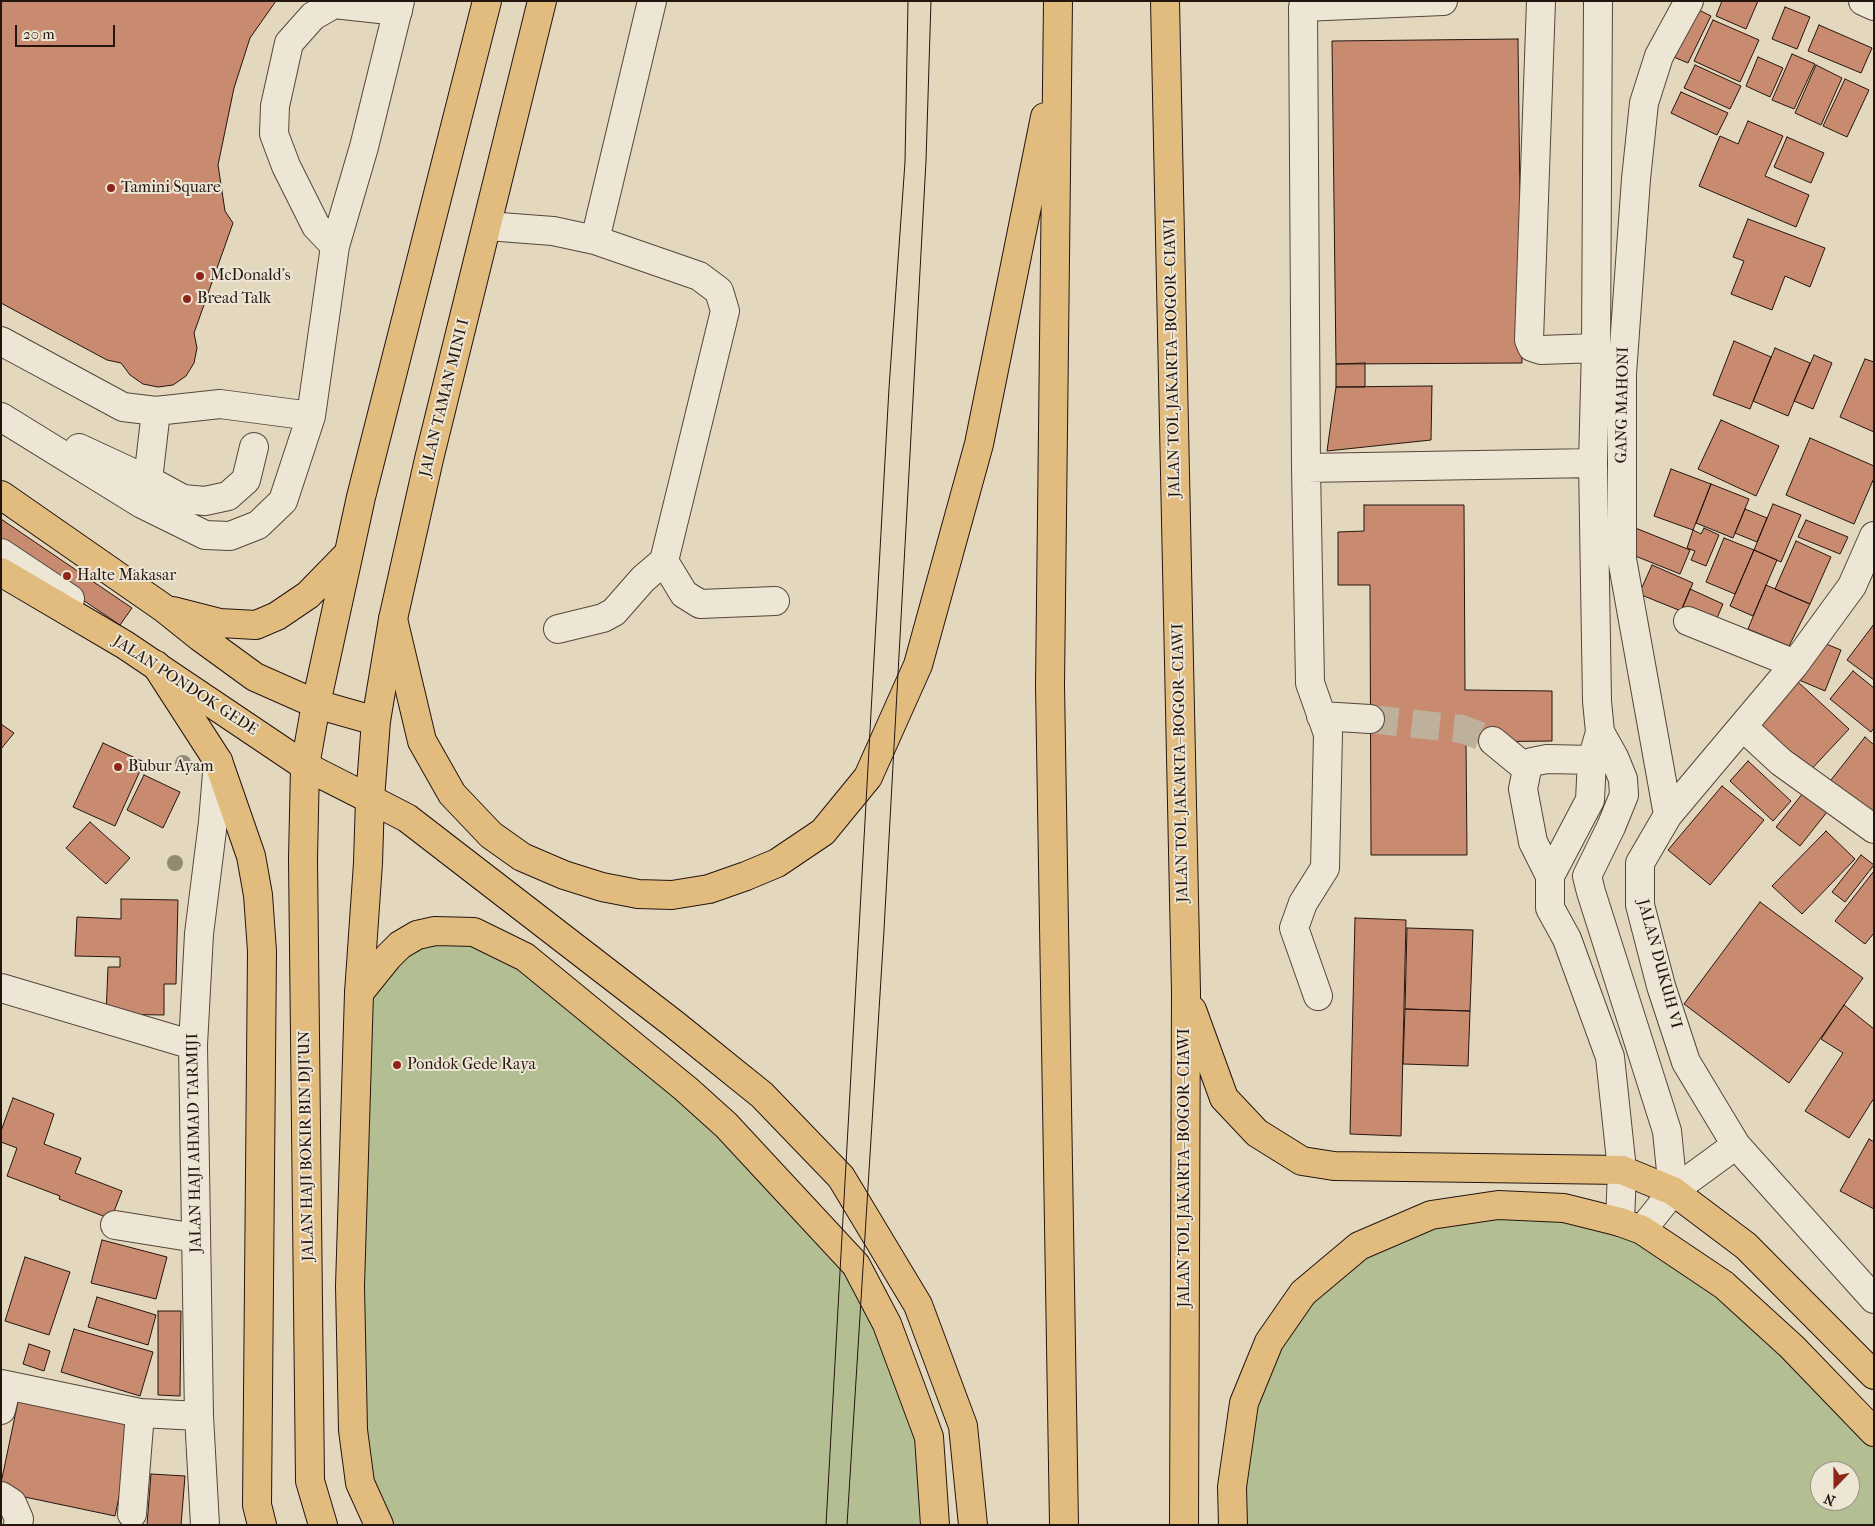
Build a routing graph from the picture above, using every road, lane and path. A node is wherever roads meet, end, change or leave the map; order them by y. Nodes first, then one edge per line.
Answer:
1 (487, 1) edge
2 (542, 1) edge
3 (652, 1) edge
4 (1058, 1) edge
5 (1166, 1) edge
6 (1442, 1) edge
7 (1540, 1) edge
8 (1598, 1) edge
9 (1689, 1) edge
10 (1863, 1) edge
11 (1302, 4) edge
12 (399, 6) edge
13 (1874, 6) edge
14 (1058, 51) junction
15 (487, 226) junction
16 (595, 240) junction
17 (335, 246) junction
18 (1, 341) edge
19 (1596, 348) junction
20 (156, 411) junction
21 (311, 416) junction
22 (12, 424) edge
23 (254, 448) dead end
24 (1593, 463) junction
25 (1306, 468) junction
26 (148, 480) junction
27 (1, 495) edge
28 (1, 512) edge
29 (1874, 536) edge
30 (1, 553) edge
31 (348, 554) junction
32 (664, 561) junction
33 (1, 572) edge
34 (774, 601) dead end
35 (165, 609) junction
36 (393, 620) junction
37 (1688, 621) dead end
38 (558, 628) dead end
39 (1795, 664) junction
40 (156, 665) junction
41 (255, 677) junction
42 (316, 704) junction
43 (1321, 716) junction
44 (1370, 719) tunnel mouth
45 (376, 720) junction
46 (1743, 726) junction
47 (1493, 741) tunnel mouth
48 (1603, 758) junction
49 (218, 761) junction
50 (305, 766) junction
51 (1527, 769) junction
52 (370, 799) junction
53 (1668, 814) junction
54 (1874, 829) edge
55 (1550, 876) junction
56 (1, 988) edge
57 (1186, 992) junction
58 (359, 993) junction
59 (1318, 996) dead end
60 (192, 1045) junction
61 (1736, 1145) junction
62 (1622, 1170) junction
63 (1673, 1190) junction
64 (115, 1225) dead end
65 (1631, 1226) junction
66 (196, 1238) junction
67 (1874, 1298) edge
68 (1874, 1375) edge
69 (3, 1393) edge
70 (140, 1413) junction
71 (198, 1416) junction
72 (1874, 1432) edge
73 (1, 1496) edge
74 (132, 1514) dead end
75 (18, 1525) edge
76 (205, 1525) edge
77 (262, 1525) edge
78 (323, 1525) edge
79 (380, 1525) edge
80 (935, 1525) edge
81 (973, 1525) edge
82 (1064, 1525) edge
83 (1184, 1525) edge
84 (1234, 1525) edge

1 - 31 main road
2 - 15 main road, JALAN TAMAN MINI I
3 - 16 street
4 - 14 main road
5 - 57 main road, JALAN TOL JAKARTA–BOGOR–CIAWI
6 - 11 street
7 - 19 street
8 - 19 street
9 - 53 street, GANG MAHONI
10 - 13 street
11 - 25 street
12 - 17 street
12 - 17 street
14 - 36 main road
14 - 82 main road
15 - 16 street
15 - 36 main road, JALAN TAMAN MINI I
16 - 32 street
17 - 21 street
18 - 20 street
19 - 24 street
20 - 21 street
20 - 26 street
21 - 22 street
22 - 26 street
23 - 26 street
24 - 25 street
24 - 48 street
25 - 43 street
27 - 35 main road
28 - 41 street
29 - 39 street, JALAN DUKUH VI
30 - 40 street
31 - 35 main road
31 - 42 main road
32 - 34 street
32 - 38 street
33 - 40 main road, JALAN PONDOK GEDE
35 - 41 main road
36 - 45 main road, JALAN TAMAN MINI I
37 - 39 street
39 - 46 street, JALAN DUKUH VI
40 - 49 main road
40 - 50 main road, JALAN PONDOK GEDE
41 - 42 main road
42 - 45 main road
42 - 50 main road
43 - 44 street
43 - 59 street
45 - 52 main road, JALAN TAMAN MINI I
46 - 53 street, JALAN DUKUH VI
46 - 54 street
47 - 51 street
48 - 51 street
48 - 55 street
48 - 63 street
49 - 60 street, JALAN HAJI AHMAD TARMIJI
49 - 77 main road
50 - 52 main road, JALAN PONDOK GEDE
50 - 78 main road, JALAN HAJI BOKIR BIN DJI'UN
51 - 55 street
52 - 58 main road
52 - 81 main road, JALAN PONDOK GEDE
53 - 61 street, JALAN DUKUH VI
55 - 62 street
56 - 60 street
57 - 62 main road
57 - 83 main road, JALAN TOL JAKARTA–BOGOR–CIAWI
58 - 79 main road
58 - 80 main road
60 - 66 street, JALAN HAJI AHMAD TARMIJI
61 - 63 street
61 - 67 street, JALAN DUKUH VI
62 - 63 main road
62 - 65 street
63 - 65 street
63 - 68 main road
64 - 66 street
65 - 72 main road
65 - 84 main road
66 - 71 street, JALAN HAJI AHMAD TARMIJI
69 - 70 street
70 - 71 street
70 - 74 street
71 - 76 street, JALAN HAJI AHMAD TARMIJI
73 - 75 street

